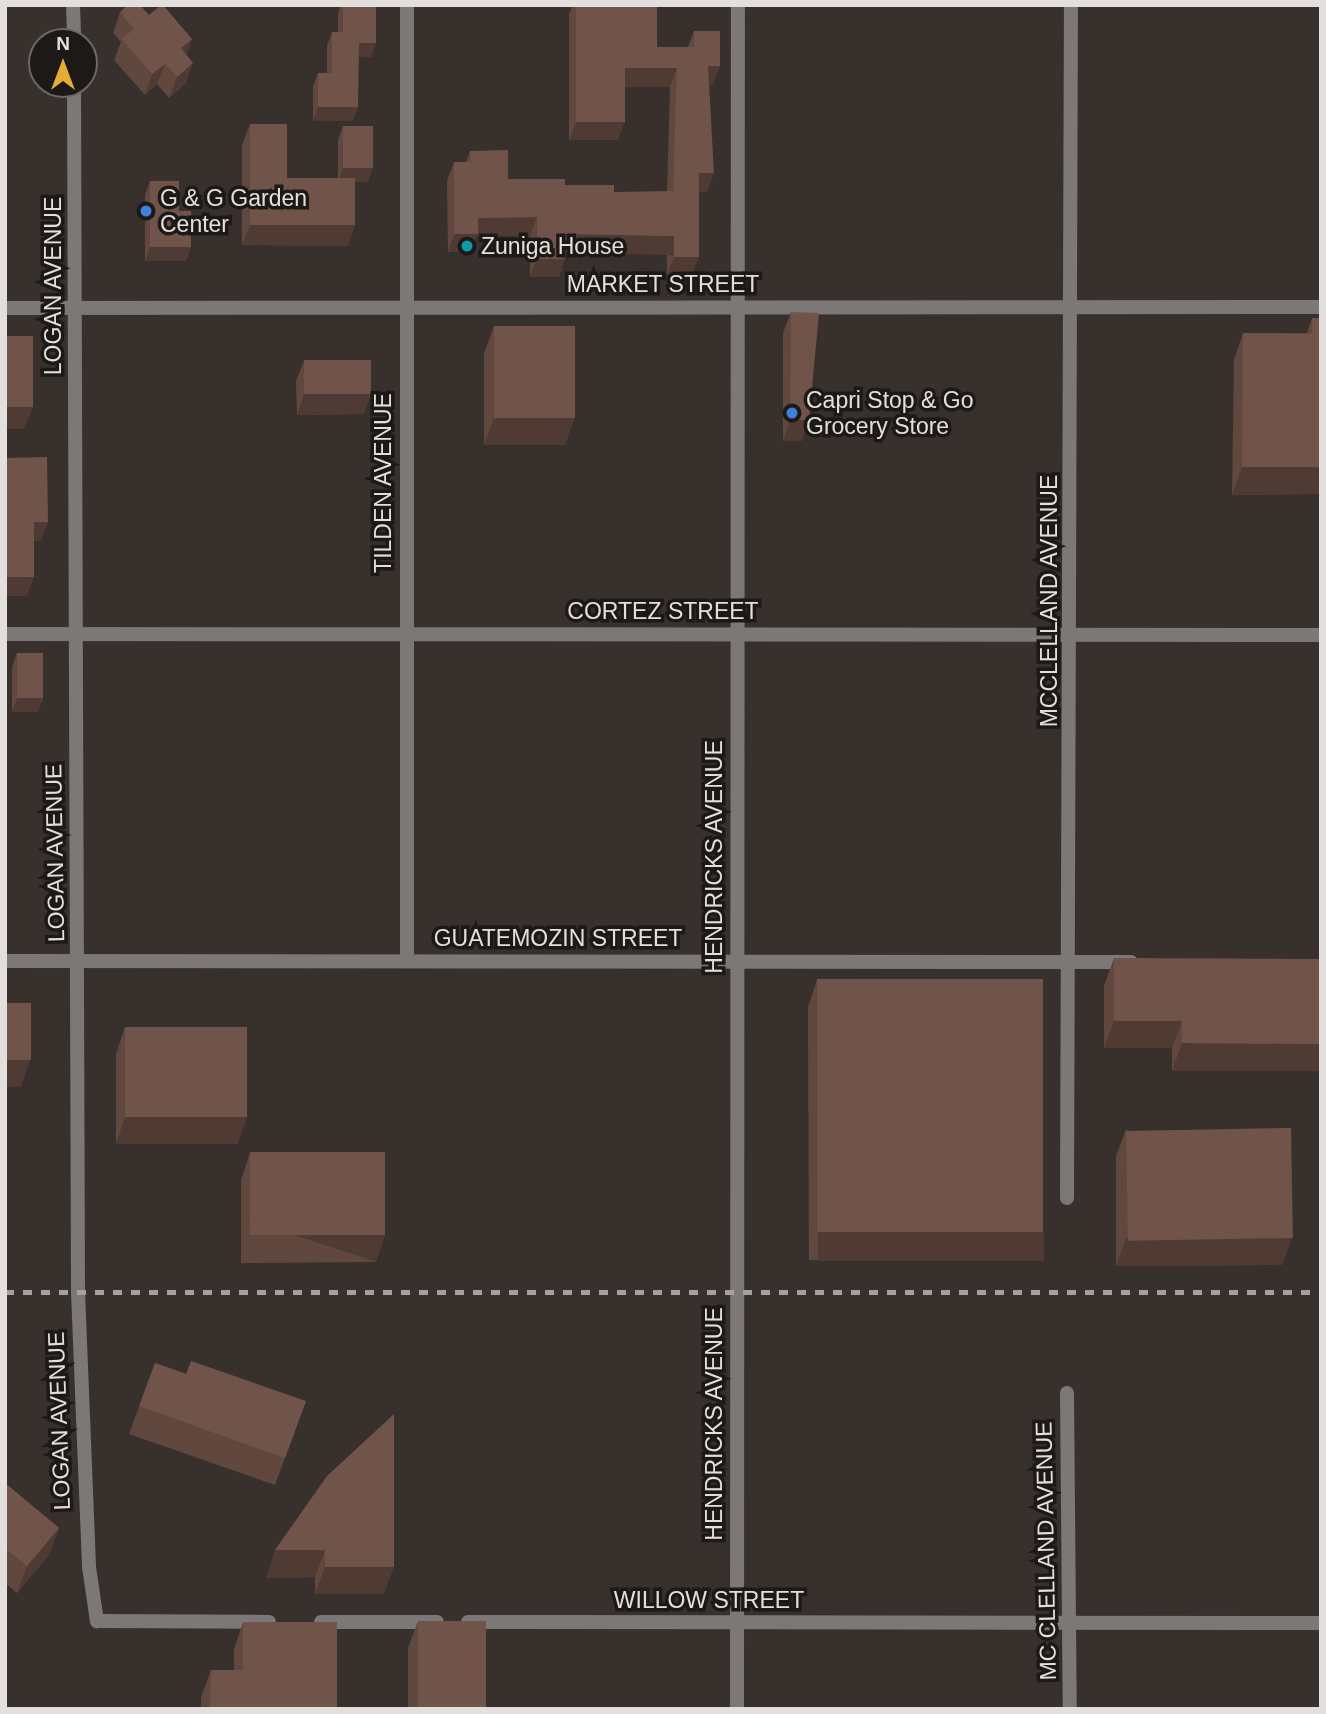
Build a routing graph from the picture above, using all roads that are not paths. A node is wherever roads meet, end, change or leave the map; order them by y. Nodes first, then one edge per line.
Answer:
1 (73, 5) edge
2 (407, 5) edge
3 (738, 5) edge
4 (1072, 5) edge
5 (74, 28) edge
6 (74, 98) edge
7 (738, 306) junction
8 (407, 307) junction
9 (1072, 307) junction
10 (1321, 307) edge
11 (5, 308) edge
12 (76, 308) junction
13 (1071, 632) junction
14 (5, 634) edge
15 (406, 634) junction
16 (738, 634) junction
17 (75, 635) junction
18 (1321, 635) edge
19 (5, 961) edge
20 (79, 961) junction
21 (407, 961) junction
22 (737, 961) junction
23 (1071, 962) junction
24 (1154, 962) edge
25 (1067, 1198) dead end
26 (1067, 1393) dead end
27 (97, 1621) joint
28 (736, 1623) junction
29 (1070, 1623) junction
30 (1321, 1623) edge
31 (737, 1709) edge
32 (1070, 1709) edge

1 - 5 street
2 - 8 street, TILDEN AVENUE
3 - 7 street, HENDRICKS AVENUE
4 - 9 street, MCCLELLAND AVENUE
6 - 12 street, LOGAN AVENUE
7 - 8 street, MARKET STREET
7 - 9 street, MARKET STREET
7 - 16 street, HENDRICKS AVENUE
8 - 12 street, MARKET STREET
8 - 15 street, TILDEN AVENUE
9 - 10 street, MARKET STREET
9 - 13 street, MCCLELLAND AVENUE
11 - 12 street, MARKET STREET
12 - 17 street, LOGAN AVENUE
13 - 16 street, CORTEZ STREET
13 - 18 street, CORTEZ STREET
13 - 23 street, MCCLELLAND AVENUE
14 - 17 street, CORTEZ STREET
15 - 16 street, CORTEZ STREET
15 - 17 street, CORTEZ STREET
15 - 21 street, TILDEN AVENUE
16 - 22 street, HENDRICKS AVENUE
17 - 20 street, LOGAN AVENUE
19 - 20 street, GUATEMOZIN STREET
20 - 21 street, GUATEMOZIN STREET
20 - 27 street, LOGAN AVENUE
21 - 22 street, GUATEMOZIN STREET
22 - 23 street, GUATEMOZIN STREET
22 - 28 street, HENDRICKS AVENUE
23 - 24 street, GUATEMOZIN STREET
23 - 25 street, MCCLELLAND AVENUE
26 - 29 street, MC CLELLAND AVENUE
27 - 28 street, WILLOW STREET
28 - 29 street, WILLOW STREET
28 - 31 street, HENDRICKS AVENUE
29 - 30 street, WILLOW STREET
29 - 32 street, MC CLELLAND AVENUE

